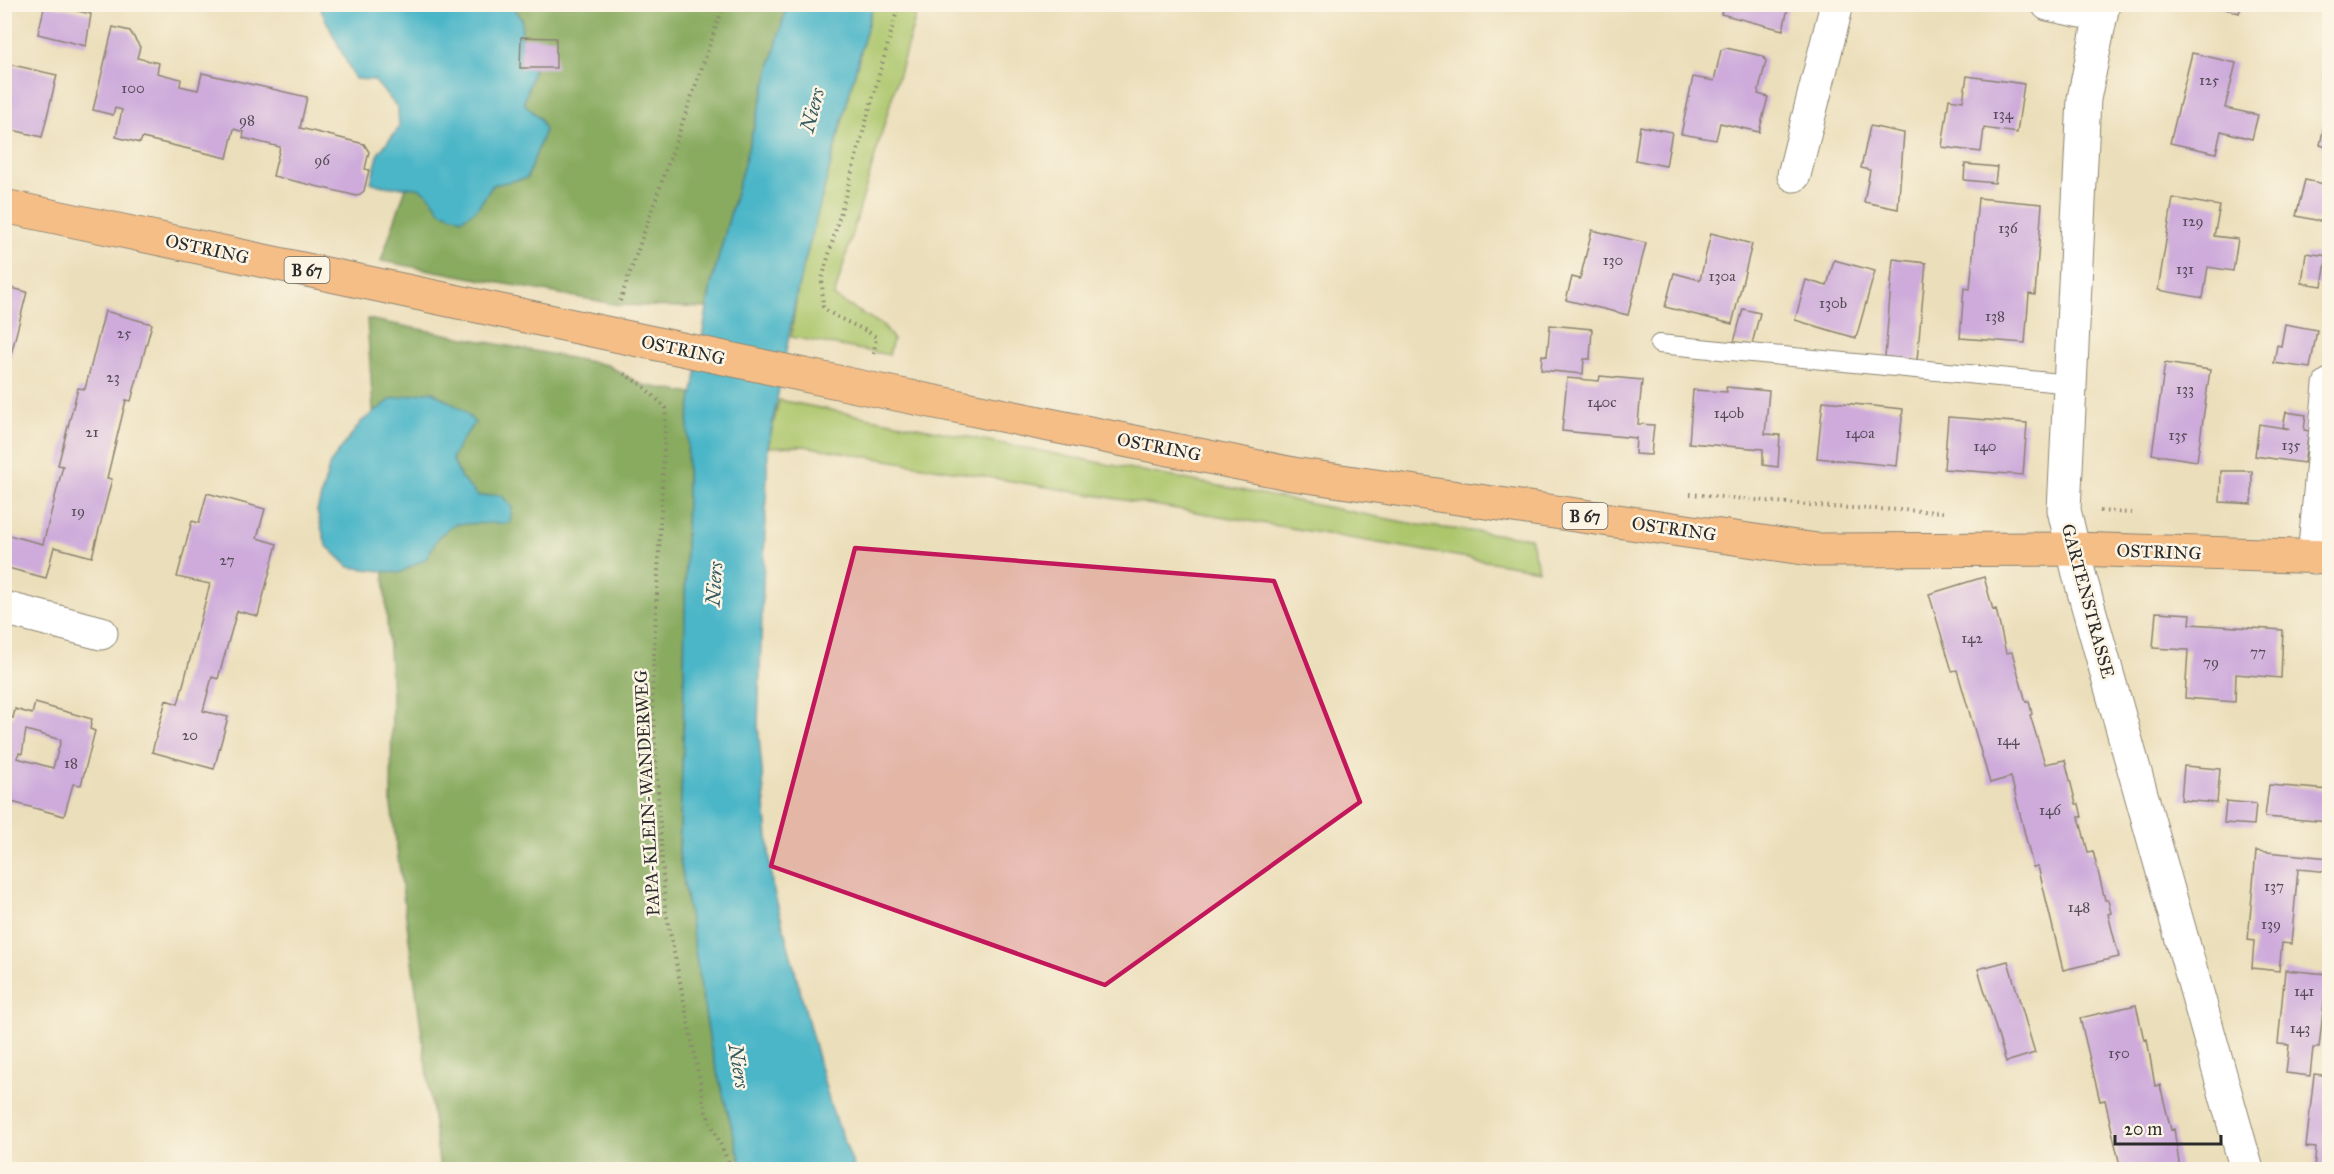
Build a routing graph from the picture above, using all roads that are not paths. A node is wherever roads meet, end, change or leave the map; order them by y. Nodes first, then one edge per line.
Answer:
1 (1837, 4) edge
2 (2048, 4) edge
3 (2102, 10) edge
4 (1794, 175) dead end
5 (4, 206) edge
6 (1659, 344) dead end
7 (2071, 384) junction
8 (2330, 385) edge
9 (2073, 549) junction
10 (2322, 557) edge
11 (4, 608) edge
12 (101, 633) dead end
13 (2247, 1170) edge

1 - 4 street
2 - 3 street, GARTENSTRASSE
3 - 7 street, GARTENSTRASSE
5 - 9 main road, OSTRING / B 67
6 - 7 lane
7 - 9 street, GARTENSTRASSE
8 - 10 street
9 - 10 main road, OSTRING / B 67
9 - 13 street, GARTENSTRASSE
11 - 12 street

